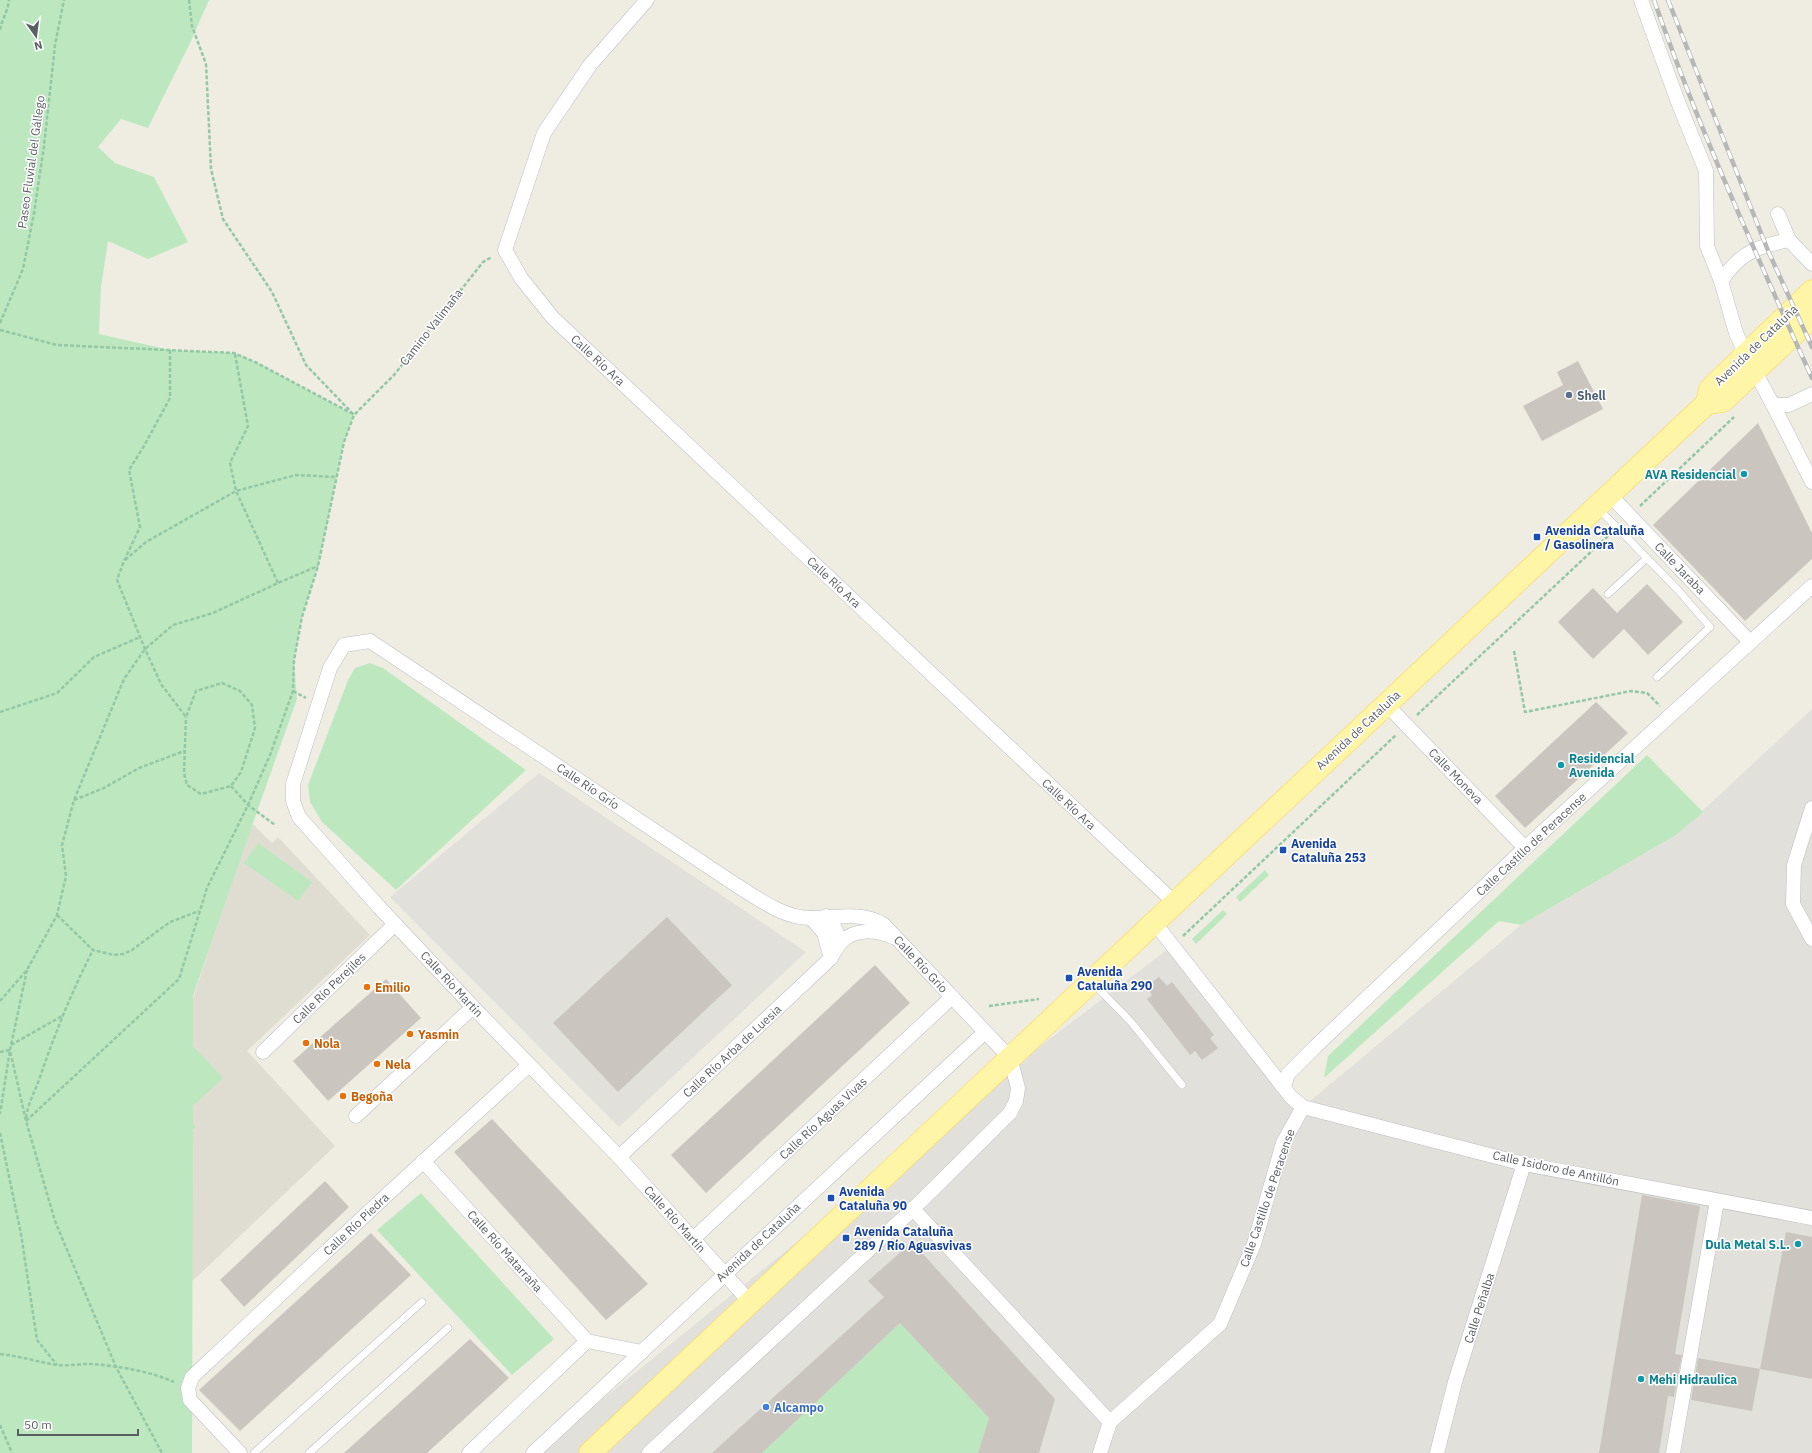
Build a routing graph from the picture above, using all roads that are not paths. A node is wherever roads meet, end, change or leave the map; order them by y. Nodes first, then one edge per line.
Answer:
1 (647, 0) edge
2 (1641, 0) edge
3 (1778, 214) dead end
4 (1789, 240) junction
5 (1812, 264) edge
6 (1721, 281) junction
7 (1812, 290) edge
8 (1812, 317) edge
9 (1750, 363) junction
10 (1812, 394) edge
11 (1773, 405) junction
12 (1812, 482) edge
13 (1603, 500) junction
14 (1647, 558) junction
15 (1812, 586) edge
16 (1608, 594) dead end
17 (370, 641) joint
18 (1750, 642) junction
19 (1657, 677) dead end
20 (1386, 704) junction
21 (1812, 808) edge
22 (1526, 848) junction
23 (1175, 903) junction
24 (826, 916) junction
25 (811, 918) junction
26 (1154, 922) junction
27 (395, 924) junction
28 (896, 938) junction
29 (1812, 939) edge
30 (841, 942) junction
31 (831, 958) junction
32 (1092, 982) junction
33 (952, 997) junction
34 (473, 1007) junction
35 (985, 1032) junction
36 (263, 1052) dead end
37 (1010, 1058) junction
38 (529, 1065) junction
39 (1281, 1075) junction
40 (1182, 1085) dead end
41 (1303, 1107) junction
42 (356, 1116) dead end
43 (619, 1157) junction
44 (424, 1161) junction
45 (1524, 1164) junction
46 (1717, 1201) junction
47 (913, 1210) junction
48 (1812, 1218) edge
49 (693, 1239) junction
50 (724, 1273) junction
51 (422, 1302) dead end
52 (750, 1302) junction
53 (448, 1328) dead end
54 (587, 1341) junction
55 (642, 1352) junction
56 (1110, 1422) junction
57 (240, 1453) edge
58 (254, 1453) edge
59 (309, 1453) edge
60 (469, 1453) edge
61 (532, 1453) edge
62 (590, 1453) edge
63 (649, 1453) edge
64 (1100, 1453) edge
65 (1437, 1453) edge
66 (1673, 1453) edge

1 - 23 street, Calle Río Ara
2 - 6 street
3 - 4 street
4 - 5 street
4 - 6 street
6 - 9 street
7 - 9 main road, Avenida de Cataluña
8 - 9 main road, Avenida de Cataluña
9 - 11 street
9 - 13 main road, Avenida de Cataluña
10 - 11 street
11 - 12 street
13 - 14 lane
13 - 18 street, Calle Jaraba
13 - 20 main road, Avenida de Cataluña
14 - 16 lane
14 - 19 lane
15 - 18 street, Calle Castillo de Peracense
17 - 25 street, Calle Río Grío
17 - 27 street, Calle Río Martín
18 - 22 street, Calle Castillo de Peracense
20 - 22 street, Calle Moneva
20 - 23 main road, Avenida de Cataluña
21 - 29 street
22 - 39 street, Calle Castillo de Peracense
23 - 26 main road, Avenida de Cataluña
24 - 25 street, Calle Río Grío
24 - 28 street, Calle Río Grío
24 - 30 street
25 - 31 street
26 - 32 main road, Avenida de Cataluña
26 - 39 street
27 - 34 street, Calle Río Martín
27 - 36 street, Calle Río Perejiles
28 - 30 street
28 - 33 street, Calle Río Grío
30 - 31 street, Calle Río Arba de Luesia
31 - 43 street, Calle Río Arba de Luesia
32 - 37 main road, Avenida de Cataluña
32 - 40 lane
33 - 35 street, Calle Río Grío
33 - 49 street, Calle Río Aguas Vivas
34 - 38 street, Calle Río Martín
34 - 42 street
35 - 37 street, Calle Río Grío
35 - 50 street, Avenida de Cataluña
37 - 47 street
37 - 52 main road, Avenida de Cataluña
38 - 43 street, Calle Río Martín
38 - 44 street, Calle Río Piedra
39 - 41 street
41 - 45 street, Calle Isidoro de Antillón
41 - 56 street, Calle Castillo de Peracense
43 - 49 street, Calle Río Martín
44 - 54 street, Calle Río Matarraña
44 - 57 street, Calle Río Piedra
45 - 46 street, Calle Isidoro de Antillón
45 - 65 street, Calle Peñalba
46 - 48 street, Calle Isidoro de Antillón
46 - 66 street
47 - 56 street
47 - 63 street
49 - 50 street, Calle Río Martín
50 - 52 street, Calle Río Martín
50 - 55 street, Avenida de Cataluña
51 - 58 lane
52 - 62 main road, Avenida de Cataluña
53 - 59 lane
54 - 55 street
54 - 60 street
55 - 61 street, Avenida de Cataluña
56 - 64 street

